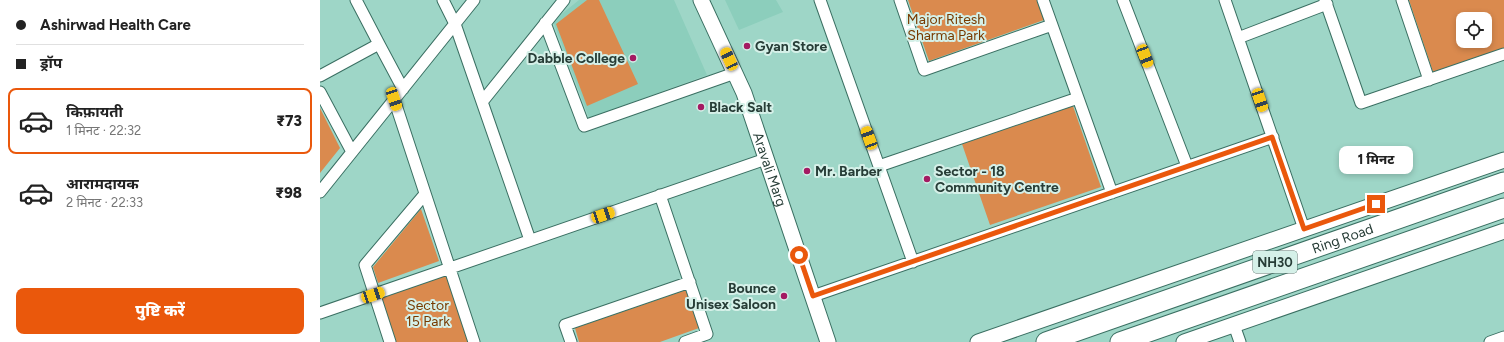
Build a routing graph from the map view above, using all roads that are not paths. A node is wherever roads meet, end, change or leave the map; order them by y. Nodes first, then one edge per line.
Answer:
1 (356, 0) edge
2 (443, 0) edge
3 (474, 0) edge
4 (564, 0) edge
5 (701, 0) edge
6 (820, 0) edge
7 (900, 0) edge
8 (1043, 0) edge
9 (1124, 0) edge
10 (1225, 0) edge
11 (1402, 0) edge
12 (1326, 2) edge
13 (545, 23) junction
14 (455, 24) junction
15 (1052, 25) junction
16 (1238, 38) junction
17 (379, 44) junction
18 (1504, 54) edge
19 (735, 73) junction
20 (320, 76) edge
21 (1429, 80) junction
22 (403, 89) junction
23 (320, 92) edge
24 (1078, 98) junction
25 (394, 99) junction
26 (482, 102) junction
27 (1272, 137) junction
28 (352, 152) junction
29 (766, 158) junction
30 (1504, 160) edge
31 (879, 166) junction
32 (1187, 166) junction
33 (1504, 182) edge
34 (320, 192) edge
35 (1112, 193) junction
36 (425, 194) junction
37 (660, 195) junction
38 (1504, 208) edge
39 (1304, 229) junction
40 (1504, 231) edge
41 (530, 240) junction
42 (913, 262) junction
43 (450, 268) junction
44 (690, 282) junction
45 (373, 295) junction
46 (813, 296) junction
47 (320, 313) edge
48 (1234, 325) junction
49 (1504, 337) edge
50 (390, 342) edge
51 (474, 342) edge
52 (571, 342) edge
53 (685, 342) edge
54 (828, 342) edge
55 (978, 342) edge
56 (1046, 342) edge
57 (1120, 342) edge
58 (1184, 342) edge
59 (1240, 342) edge
60 (1490, 342) edge

1 - 17 street
2 - 14 street
3 - 14 street
4 - 13 street
5 - 19 street, Aravali Marg
6 - 31 street
7 - 15 street
8 - 15 street
9 - 32 street
10 - 16 street
11 - 21 street
12 - 16 street
12 - 21 street
13 - 19 street
13 - 26 street
14 - 22 street
14 - 26 street
15 - 24 street
16 - 27 street
17 - 20 street
17 - 22 street
18 - 21 street
19 - 29 street, Aravali Marg
22 - 25 street
23 - 28 street
24 - 31 street
24 - 35 street
25 - 28 street
25 - 36 street
26 - 41 street
27 - 32 street
27 - 39 street
28 - 34 street
29 - 37 street
29 - 46 street, Aravali Marg
30 - 39 street
31 - 42 street
32 - 35 street
33 - 56 highway, Ring Road / NH30
35 - 42 street
36 - 43 street
36 - 45 street
37 - 41 street
37 - 44 street
38 - 57 highway, Ring Road / NH30
39 - 55 street
40 - 48 street
41 - 43 street
42 - 46 street
43 - 45 street
43 - 51 street
44 - 52 street
44 - 53 street
45 - 47 street
45 - 50 street
46 - 54 street, Aravali Marg
48 - 58 street
48 - 59 street
49 - 60 street

